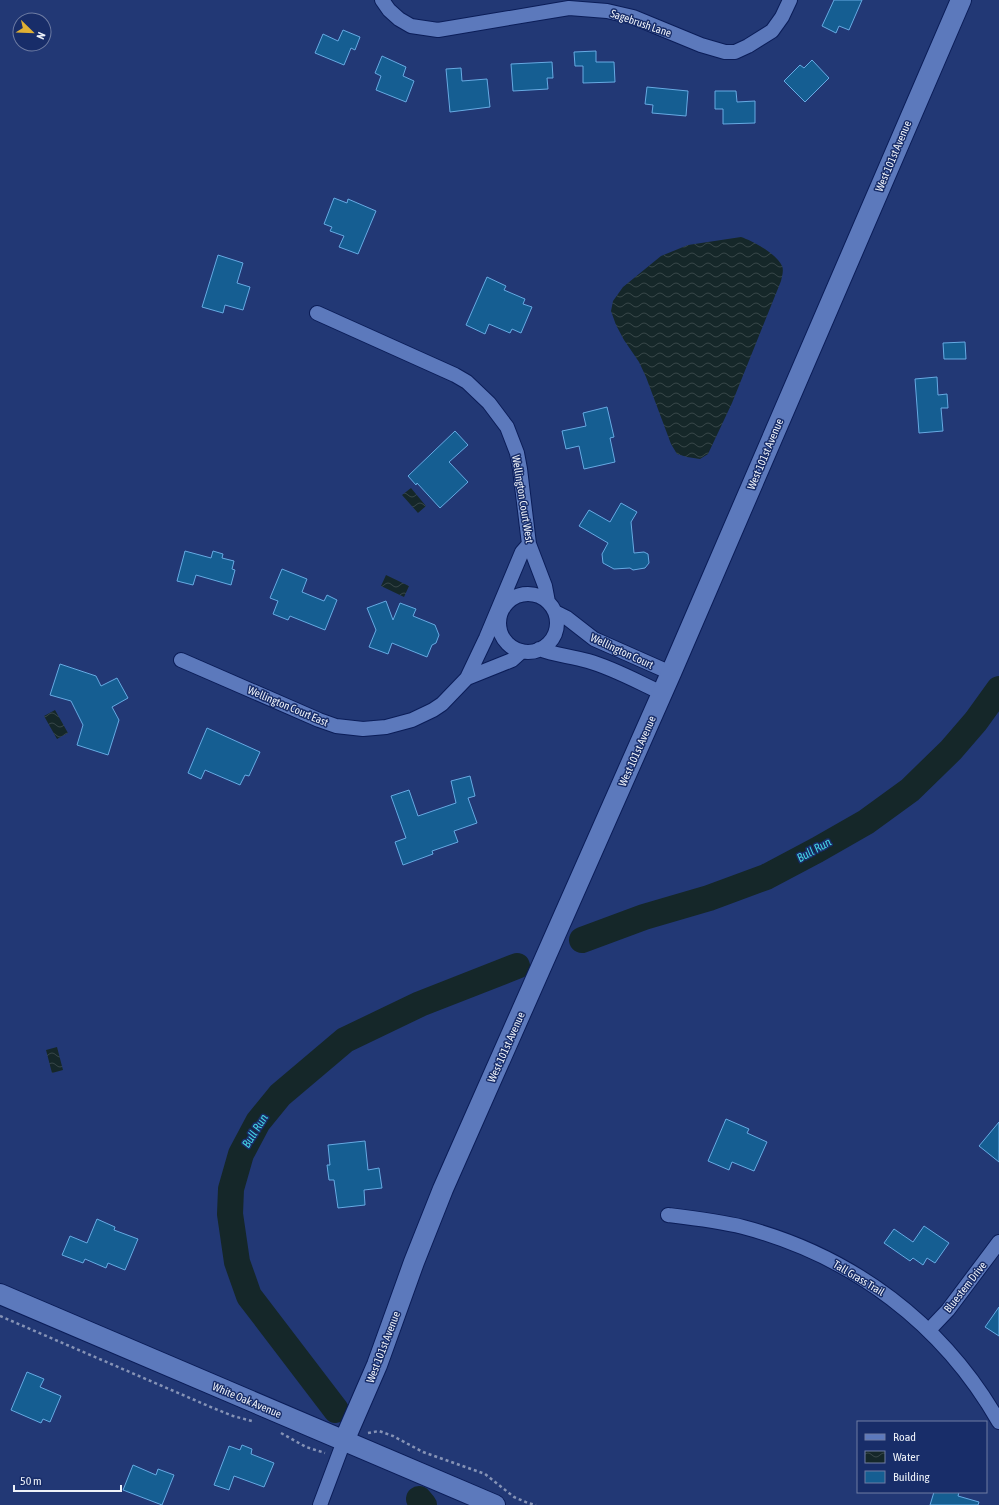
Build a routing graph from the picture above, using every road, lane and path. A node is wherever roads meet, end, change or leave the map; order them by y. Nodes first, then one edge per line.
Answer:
1 (382, 0) edge
2 (790, 0) edge
3 (961, 0) edge
4 (317, 313) dead end
5 (529, 544) junction
6 (502, 606) junction
7 (552, 607) junction
8 (539, 649) junction
9 (522, 651) junction
10 (180, 660) dead end
11 (671, 673) junction
12 (467, 678) junction
13 (662, 693) junction
14 (668, 1215) dead end
15 (999, 1242) edge
16 (0, 1294) edge
17 (929, 1330) junction
18 (999, 1422) edge
19 (344, 1441) junction
20 (320, 1505) edge
21 (495, 1505) edge

1 - 2 street, Sagebrush Lane
3 - 11 street, West 101st Avenue
4 - 5 street, Wellington Court West
5 - 6 street
5 - 7 street, Wellington Court West
6 - 7 street
6 - 9 street
6 - 12 street
7 - 8 street
7 - 11 street, Wellington Court
8 - 9 street
8 - 13 street, Wellington Court
9 - 12 street, Wellington Court East
10 - 12 street, Wellington Court East
11 - 13 street, West 101st Avenue
13 - 19 street, West 101st Avenue
14 - 17 street, Tall Grass Trail
15 - 17 street, Bluestem Drive
16 - 19 street, White Oak Avenue
17 - 18 street, Tall Grass Trail
19 - 20 street, West 101st Avenue
19 - 21 street, White Oak Avenue

